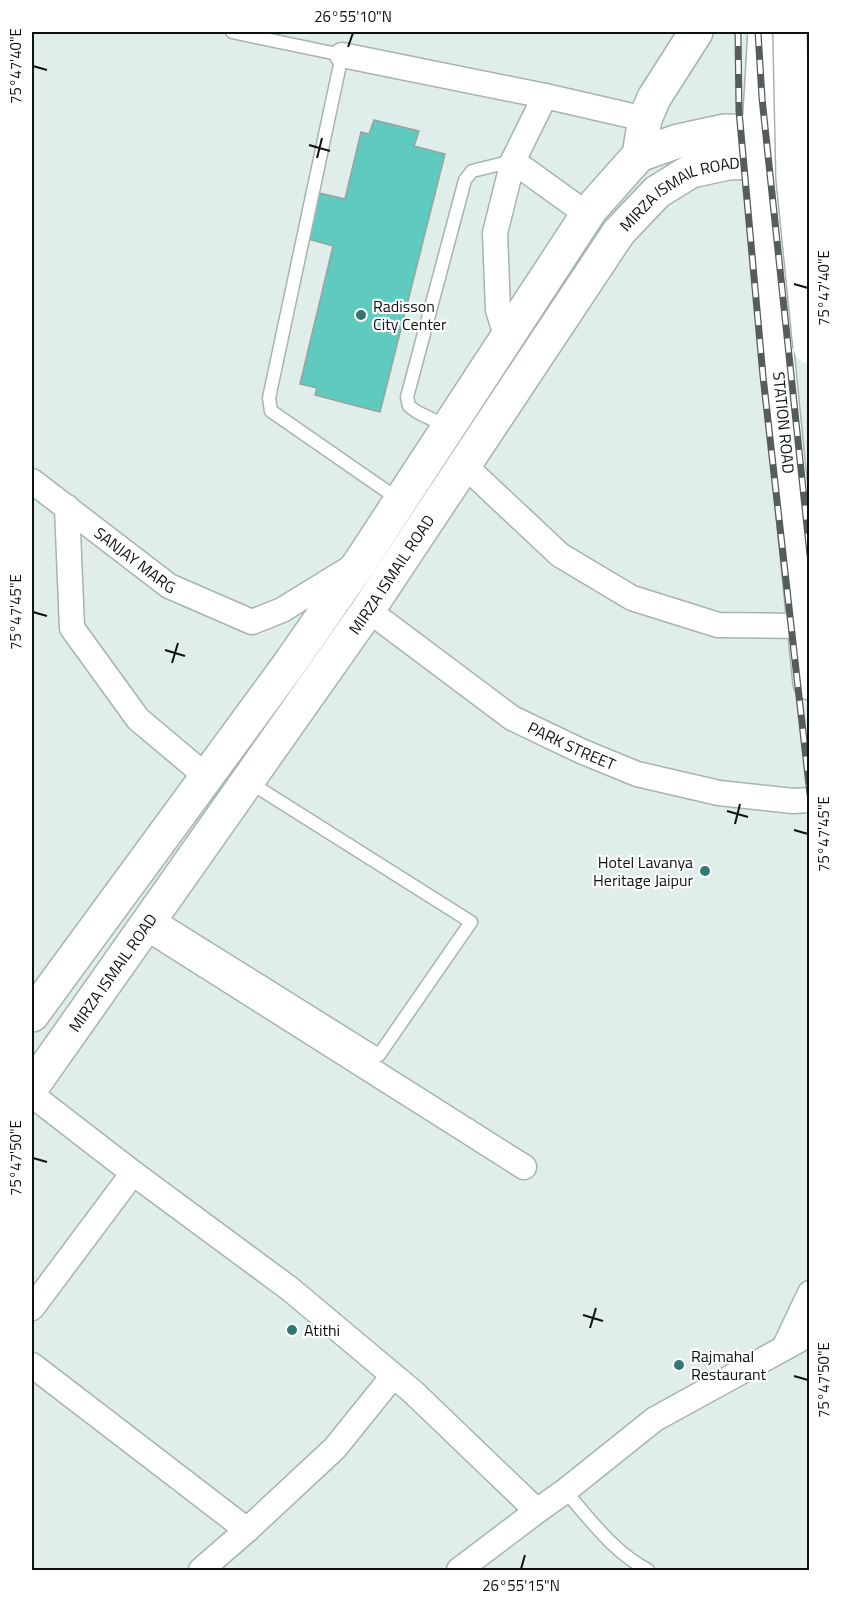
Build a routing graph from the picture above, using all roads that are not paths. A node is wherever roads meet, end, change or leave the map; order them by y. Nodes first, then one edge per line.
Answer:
1 (232, 32) edge
2 (696, 32) edge
3 (765, 32) edge
4 (790, 32) edge
5 (342, 55) junction
6 (545, 96) junction
7 (645, 119) junction
8 (810, 133) edge
9 (758, 147) junction
10 (639, 155) junction
11 (513, 161) junction
12 (810, 165) edge
13 (588, 215) junction
14 (507, 338) junction
15 (810, 347) edge
16 (449, 427) junction
17 (464, 465) junction
18 (32, 481) edge
19 (400, 501) junction
20 (67, 507) junction
21 (361, 561) junction
22 (368, 610) junction
23 (804, 626) junction
24 (810, 683) edge
25 (207, 777) junction
26 (248, 781) junction
27 (810, 800) edge
28 (150, 921) junction
29 (32, 1015) edge
30 (32, 1086) edge
31 (32, 1095) edge
32 (524, 1167) dead end
33 (133, 1173) junction
34 (810, 1293) edge
35 (32, 1308) edge
36 (810, 1334) edge
37 (784, 1348) junction
38 (32, 1365) edge
39 (393, 1376) junction
40 (565, 1491) junction
41 (537, 1511) junction
42 (248, 1530) junction
43 (201, 1570) edge
44 (459, 1570) edge
45 (648, 1570) edge

1 - 5 lane
2 - 7 main road
3 - 9 main road, STATION ROAD
4 - 15 main road, bridge
5 - 6 street
5 - 19 lane
6 - 7 street
6 - 11 street
7 - 10 main road
8 - 9 main road, MIRZA ISMAIL ROAD
9 - 10 main road, MIRZA ISMAIL ROAD
9 - 12 main road, MIRZA ISMAIL ROAD
9 - 17 main road, MIRZA ISMAIL ROAD
9 - 23 main road, STATION ROAD
10 - 13 main road, MIRZA ISMAIL ROAD
11 - 13 street
11 - 14 street
11 - 16 lane
13 - 14 main road, MIRZA ISMAIL ROAD
14 - 16 main road, MIRZA ISMAIL ROAD
16 - 19 main road, MIRZA ISMAIL ROAD
17 - 22 main road, MIRZA ISMAIL ROAD
17 - 23 street
18 - 20 street, SANJAY MARG
19 - 21 main road, MIRZA ISMAIL ROAD
20 - 21 street, SANJAY MARG
20 - 25 street
21 - 25 main road, MIRZA ISMAIL ROAD
22 - 26 main road, MIRZA ISMAIL ROAD
22 - 27 street, PARK STREET
23 - 24 main road, STATION ROAD
25 - 29 main road, MIRZA ISMAIL ROAD
26 - 28 main road, MIRZA ISMAIL ROAD
26 - 28 lane
28 - 30 main road, MIRZA ISMAIL ROAD
28 - 32 street
31 - 33 street
33 - 35 street
33 - 39 street
34 - 37 street
36 - 37 street
37 - 40 street
38 - 42 street
39 - 41 street
39 - 42 street
40 - 41 street
40 - 45 lane
41 - 44 street
42 - 43 street

